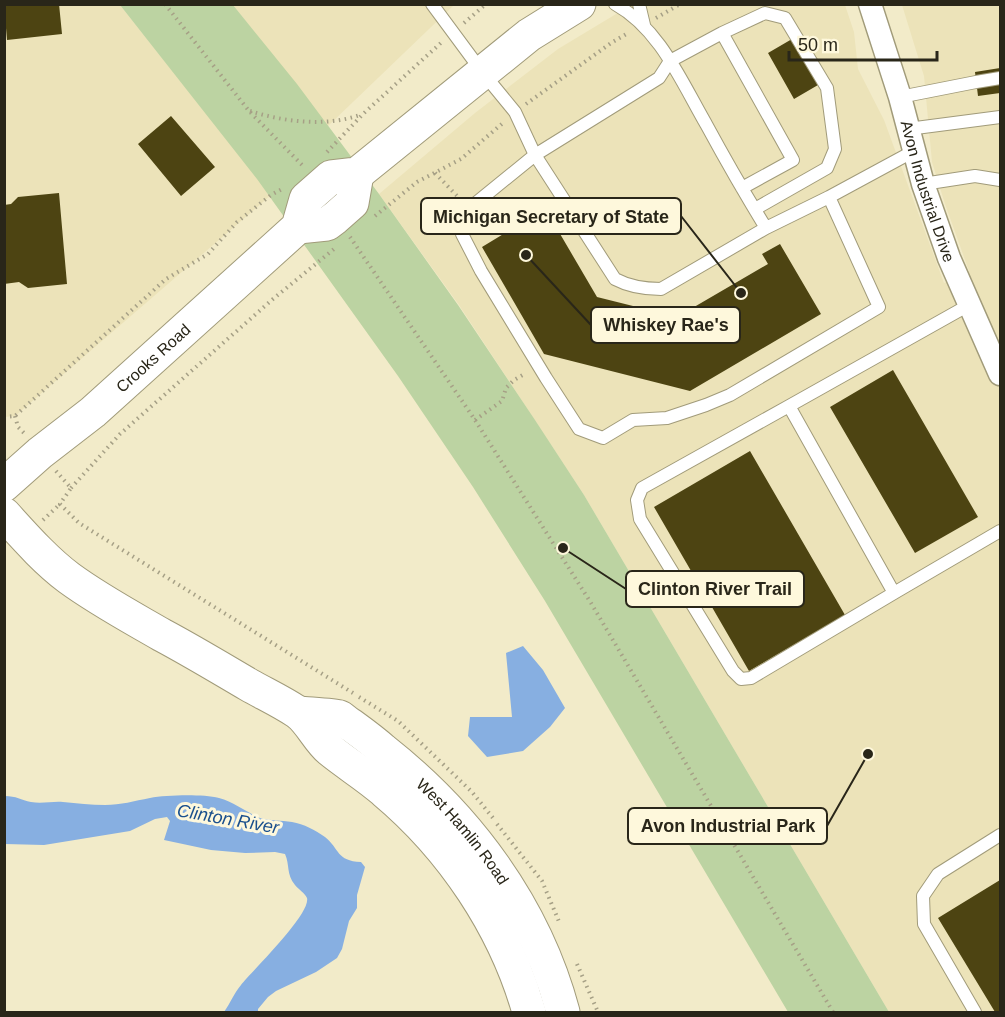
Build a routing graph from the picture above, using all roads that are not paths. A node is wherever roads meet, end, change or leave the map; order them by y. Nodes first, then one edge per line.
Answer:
1 (432, 4) edge
2 (579, 4) edge
3 (615, 4) edge
4 (639, 4) edge
5 (870, 4) edge
6 (644, 25) junction
7 (722, 33) junction
8 (670, 61) junction
9 (483, 73) junction
10 (1000, 78) edge
11 (900, 97) junction
12 (1000, 117) edge
13 (908, 129) junction
14 (914, 151) junction
15 (536, 155) junction
16 (1000, 180) edge
17 (923, 184) junction
18 (742, 188) junction
19 (829, 197) junction
20 (755, 209) junction
21 (766, 228) junction
22 (969, 306) junction
23 (1000, 374) edge
24 (789, 406) junction
25 (4, 485) edge
26 (4, 514) edge
27 (1000, 531) edge
28 (894, 593) junction
29 (299, 713) junction
30 (1000, 836) edge
31 (529, 1012) edge
32 (563, 1012) edge
33 (975, 1012) edge

1 - 9 lane
2 - 9 main road, Crooks Road
3 - 6 lane
4 - 6 lane
5 - 11 street, Avon Industrial Drive
6 - 8 lane
7 - 8 lane
7 - 18 lane
7 - 20 lane
8 - 15 lane
8 - 18 lane
9 - 15 lane
9 - 25 main road, Crooks Road
10 - 11 lane
11 - 13 street, Avon Industrial Drive
12 - 13 lane
13 - 14 street, Avon Industrial Drive
14 - 17 street, Avon Industrial Drive
14 - 19 lane
15 - 19 lane
15 - 21 lane
16 - 17 lane
17 - 22 street, Avon Industrial Drive
18 - 20 lane
19 - 21 lane
20 - 21 lane
22 - 23 street, Avon Industrial Drive
22 - 24 lane
24 - 28 lane
24 - 28 lane
26 - 29 main road, West Hamlin Road
27 - 28 lane
29 - 31 main road, West Hamlin Road
29 - 32 main road, West Hamlin Road
30 - 33 lane

